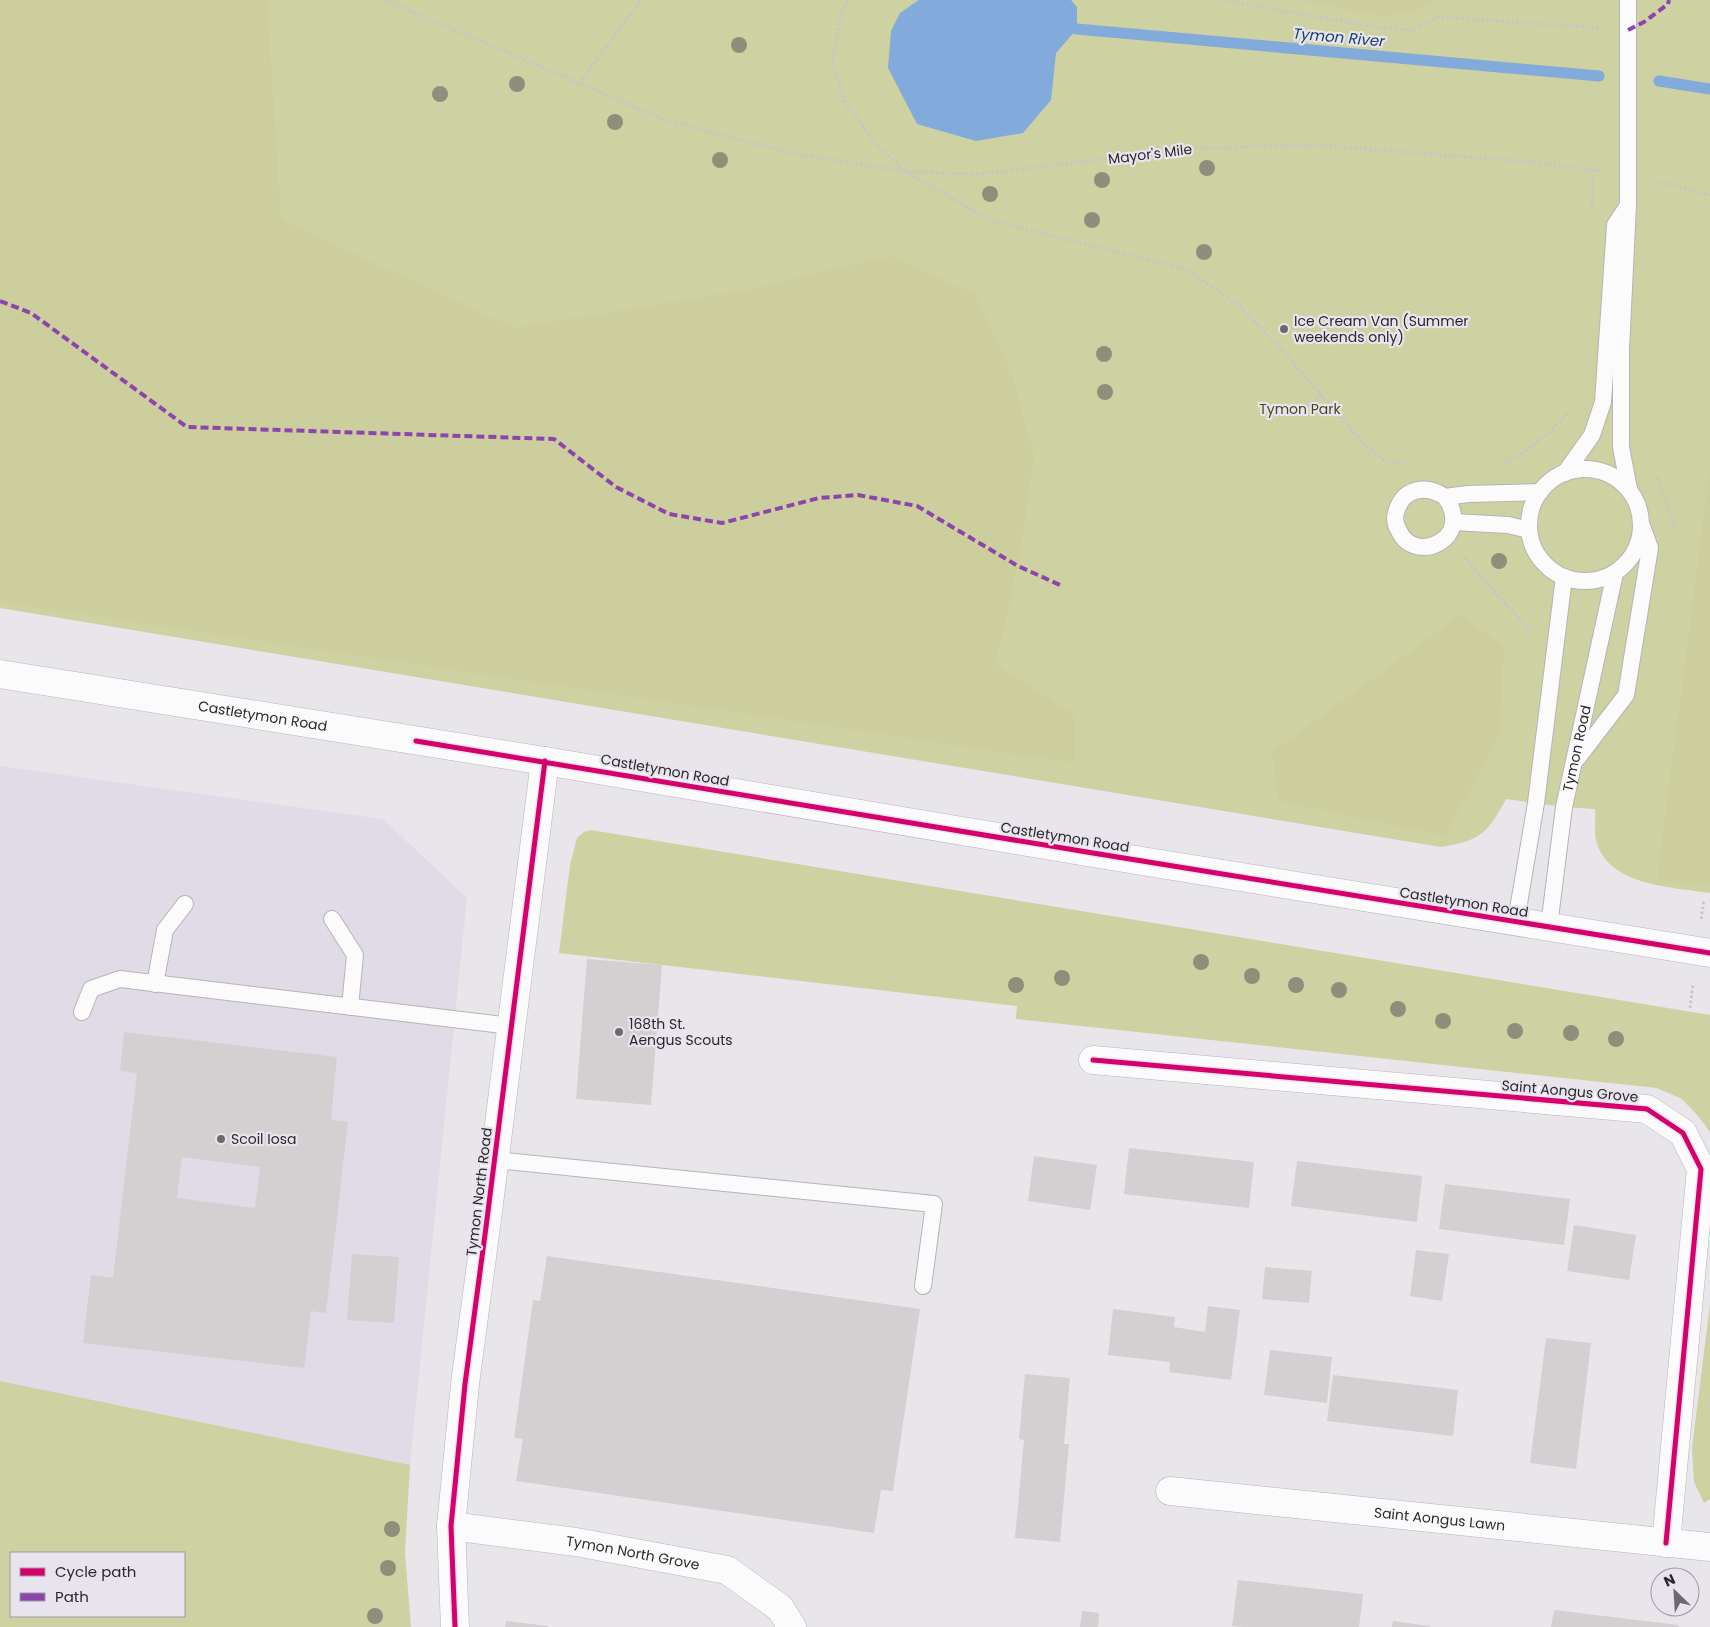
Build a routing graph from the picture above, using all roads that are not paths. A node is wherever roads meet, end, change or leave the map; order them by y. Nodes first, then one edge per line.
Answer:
1 (1628, 0) edge
2 (1628, 205) junction
3 (1565, 473) junction
4 (1629, 489) junction
5 (1540, 492) junction
6 (1445, 497) junction
7 (1453, 522) junction
8 (1641, 524) junction
9 (1529, 530) junction
10 (1615, 573) junction
11 (1564, 577) junction
12 (0, 674) edge
13 (545, 761) junction
14 (1575, 762) junction
15 (186, 904) dead end
16 (332, 919) dead end
17 (1516, 921) junction
18 (1549, 926) junction
19 (1710, 953) edge
20 (155, 984) junction
21 (350, 1007) junction
22 (82, 1012) dead end
23 (511, 1026) junction
24 (1093, 1060) dead end
25 (495, 1160) junction
26 (923, 1286) dead end
27 (1170, 1490) dead end
28 (451, 1526) junction
29 (1666, 1543) junction
30 (1710, 1547) edge
31 (455, 1627) edge
32 (792, 1627) edge

1 - 2 lane
2 - 3 lane
2 - 4 lane
3 - 4 lane
3 - 5 lane
4 - 8 lane
5 - 6 lane
5 - 9 lane
6 - 7 lane
6 - 7 lane
7 - 9 lane
8 - 10 lane
8 - 14 lane
9 - 11 lane
10 - 11 lane
10 - 14 lane, Tymon Road
11 - 17 lane
12 - 13 street, Castletymon Road
13 - 17 street, Castletymon Road
13 - 23 street, Tymon North Road
14 - 18 lane, Tymon Road
15 - 20 lane
16 - 21 lane
17 - 18 street, Castletymon Road
18 - 19 street, Castletymon Road
20 - 21 lane
20 - 22 lane
21 - 23 lane
23 - 25 street, Tymon North Road
24 - 29 street, Saint Aongus Grove
25 - 26 lane
25 - 28 street, Tymon North Road
27 - 29 street, Saint Aongus Lawn
28 - 31 street, Tymon North Road
28 - 32 street, Tymon North Grove
29 - 30 street, Saint Aongus Lawn

